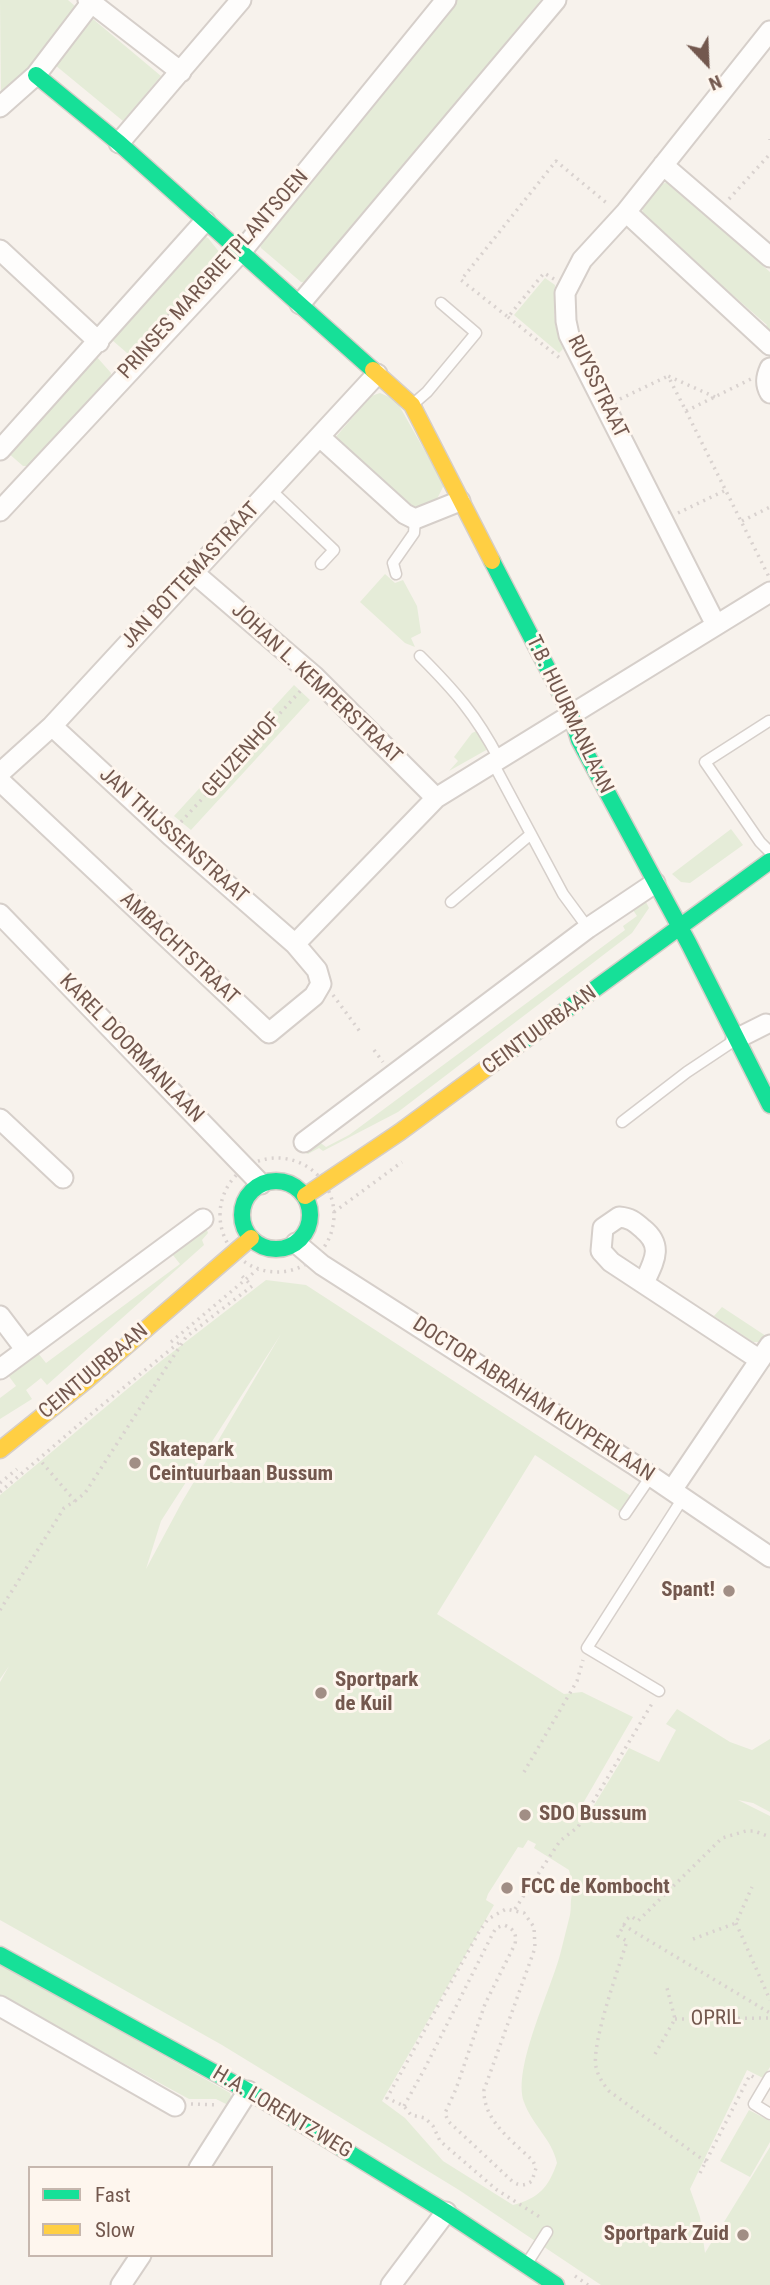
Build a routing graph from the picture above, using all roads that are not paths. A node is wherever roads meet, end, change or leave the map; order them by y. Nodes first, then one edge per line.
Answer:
1 (241, 0) edge
2 (446, 0) edge
3 (556, 0) edge
4 (89, 1) edge
5 (770, 31) edge
6 (181, 72) junction
7 (36, 75) junction
8 (0, 107) edge
9 (120, 143) junction
10 (663, 165) junction
11 (624, 214) junction
12 (205, 221) junction
13 (0, 250) edge
14 (241, 252) junction
15 (770, 257) edge
16 (441, 303) dead end
17 (300, 304) junction
18 (99, 342) junction
19 (770, 345) edge
20 (377, 374) junction
21 (412, 405) junction
22 (320, 436) junction
23 (0, 450) edge
24 (271, 490) junction
25 (460, 501) junction
26 (0, 511) edge
27 (415, 519) junction
28 (321, 564) dead end
29 (194, 573) junction
30 (396, 574) dead end
31 (770, 592) edge
32 (716, 625) junction
33 (420, 656) dead end
34 (571, 714) junction
35 (769, 721) edge
36 (52, 726) junction
37 (496, 761) junction
38 (0, 773) edge
39 (0, 781) edge
40 (436, 798) junction
41 (531, 834) junction
42 (770, 852) edge
43 (770, 860) edge
44 (655, 883) junction
45 (451, 902) dead end
46 (0, 914) edge
47 (679, 928) junction
48 (588, 929) junction
49 (295, 944) junction
50 (765, 1024) dead end
51 (736, 1039) junction
52 (770, 1105) edge
53 (0, 1119) edge
54 (622, 1122) dead end
55 (304, 1142) dead end
56 (63, 1178) dead end
57 (261, 1184) junction
58 (305, 1196) junction
59 (203, 1219) dead end
60 (251, 1238) junction
61 (296, 1243) junction
62 (644, 1283) dead end
63 (0, 1316) edge
64 (25, 1349) junction
65 (765, 1353) edge
66 (0, 1368) edge
67 (0, 1450) edge
68 (651, 1476) junction
69 (677, 1494) junction
70 (625, 1514) dead end
71 (770, 1557) edge
72 (659, 1691) road end
73 (0, 1955) edge
74 (0, 2007) edge
75 (768, 2080) edge
76 (248, 2091) junction
77 (175, 2106) road end
78 (770, 2113) edge
79 (200, 2166) edge
80 (446, 2212) junction
81 (547, 2232) road end
82 (140, 2257) edge
83 (531, 2274) edge
84 (121, 2285) edge
85 (391, 2285) edge
86 (556, 2285) edge

1 - 6 street
2 - 14 street, PRINSES MARGRIETPLANTSOEN
3 - 17 street
4 - 6 street
4 - 7 street
5 - 10 street
6 - 9 street
7 - 8 street
7 - 9 street, T.B. HUURMANLAAN
9 - 12 street, T.B. HUURMANLAAN
10 - 11 street
10 - 15 street
11 - 19 street
11 - 32 street, RUYSSTRAAT
12 - 14 street, T.B. HUURMANLAAN
12 - 18 street, PRINSES MARGRIETPLANTSOEN
13 - 18 street
14 - 17 street, T.B. HUURMANLAAN
14 - 26 street, PRINSES MARGRIETPLANTSOEN
16 - 21 lane
17 - 20 street, T.B. HUURMANLAAN
18 - 23 street, PRINSES MARGRIETPLANTSOEN
20 - 21 street, T.B. HUURMANLAAN
20 - 22 street, JAN BOTTEMASTRAAT
21 - 25 street, T.B. HUURMANLAAN
22 - 24 street, JAN BOTTEMASTRAAT
22 - 27 street
24 - 28 lane
24 - 29 street, JAN BOTTEMASTRAAT
25 - 27 street
25 - 34 street, T.B. HUURMANLAAN
27 - 30 lane
29 - 36 street, JAN BOTTEMASTRAAT
29 - 40 street, JOHAN L. KEMPERSTRAAT
31 - 32 street
32 - 34 street
33 - 37 lane
34 - 37 street
34 - 44 street, T.B. HUURMANLAAN
35 - 42 lane
36 - 38 street, JAN BOTTEMASTRAAT
36 - 49 street, JAN THIJSSENSTRAAT
37 - 40 street
37 - 41 lane
39 - 49 street, AMBACHTSTRAAT
40 - 49 street
41 - 45 lane
41 - 48 lane
43 - 47 street, CEINTUURBAAN
44 - 47 street, T.B. HUURMANLAAN
44 - 48 street
46 - 57 street, KAREL DOORMANLAAN
47 - 51 street, T.B. HUURMANLAAN
47 - 58 street, CEINTUURBAAN
48 - 55 street
50 - 51 street
51 - 52 street, T.B. HUURMANLAAN
51 - 54 lane
53 - 56 street
57 - 58 street
57 - 60 street
58 - 61 street
59 - 64 street
60 - 61 street
60 - 67 street, CEINTUURBAAN
61 - 68 street, DOCTOR ABRAHAM KUYPERLAAN
62 - 65 street
63 - 64 street
64 - 66 street
65 - 69 street
68 - 69 street, DOCTOR ABRAHAM KUYPERLAAN
68 - 70 lane
69 - 71 street, DOCTOR ABRAHAM KUYPERLAAN
69 - 72 lane
73 - 76 street, H.A. LORENTZWEG
74 - 77 street
75 - 78 lane
76 - 79 street
76 - 80 street, H.A. LORENTZWEG
80 - 83 street, H.A. LORENTZWEG
80 - 85 street
81 - 83 lane
82 - 84 street
83 - 86 street, H.A. LORENTZWEG

